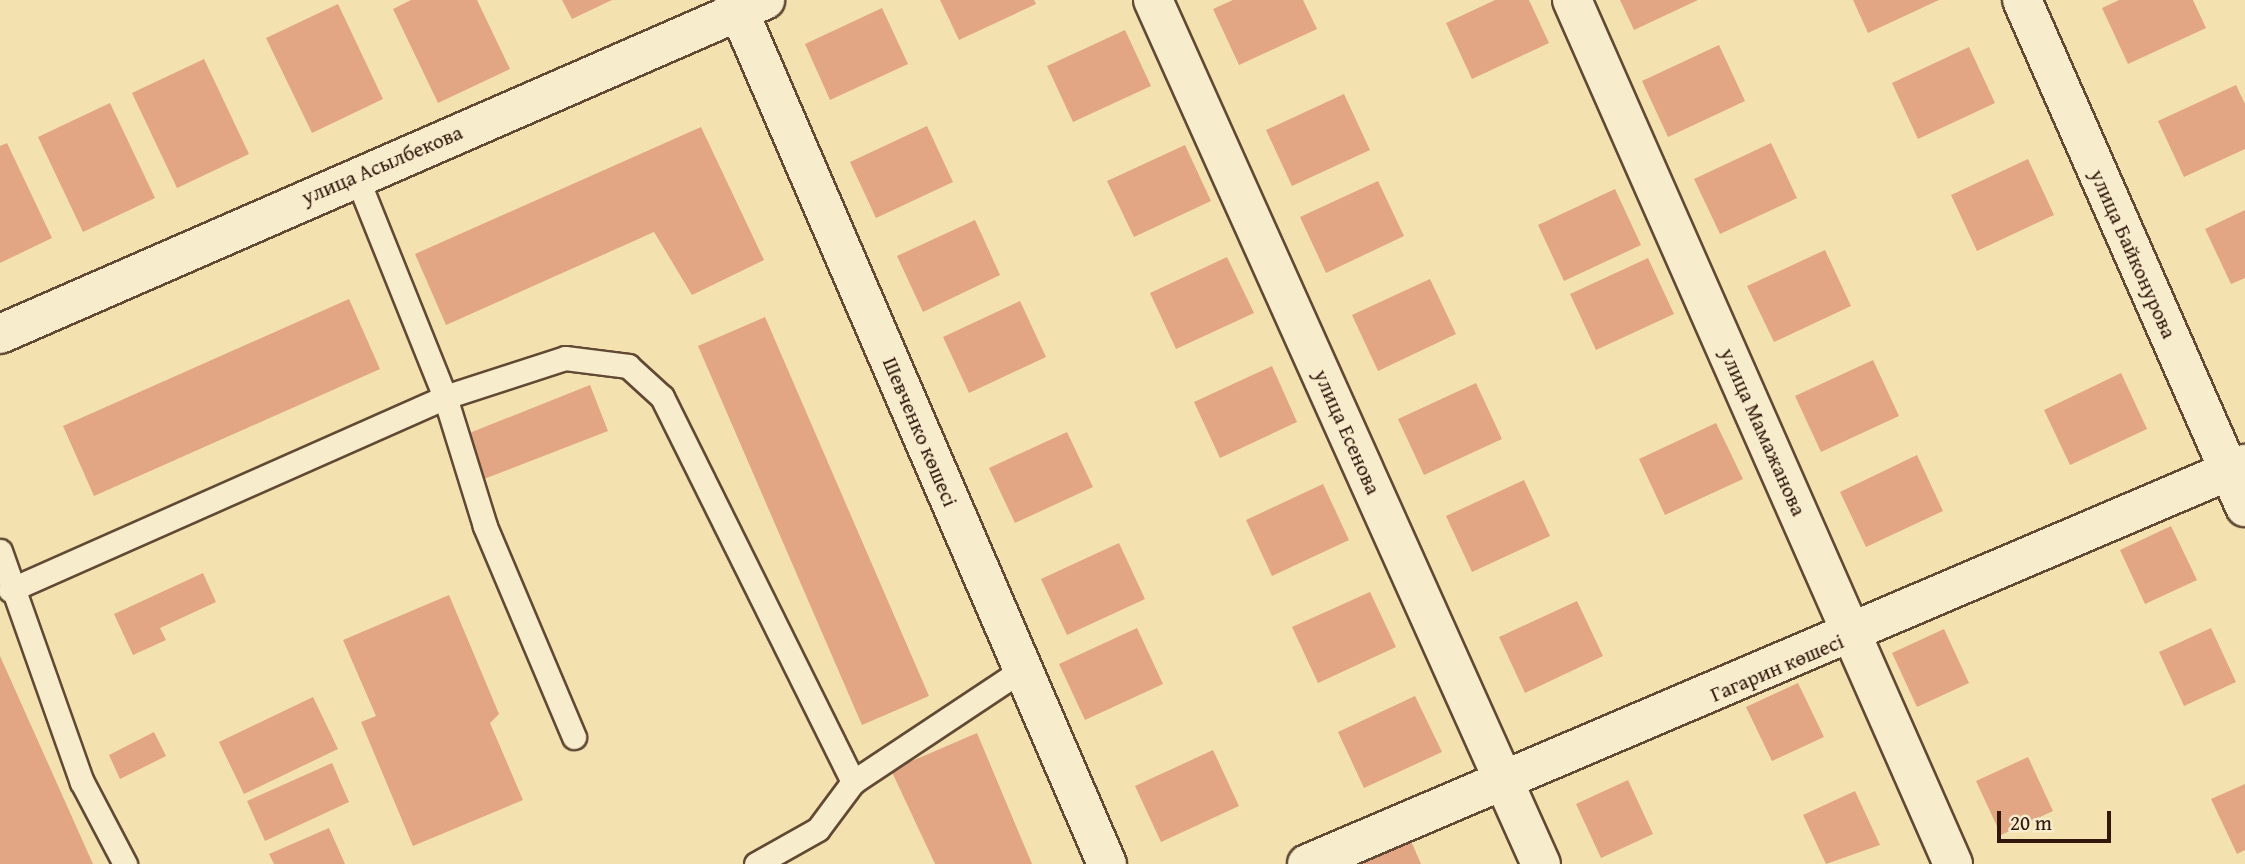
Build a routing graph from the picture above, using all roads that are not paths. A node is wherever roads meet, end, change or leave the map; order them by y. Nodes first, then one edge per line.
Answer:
1 (1153, 0) edge
2 (1572, 0) edge
3 (2022, 0) edge
4 (746, 4) edge
5 (356, 176) junction
6 (0, 334) edge
7 (445, 397) junction
8 (2237, 468) edge
9 (2245, 507) edge
10 (0, 551) edge
11 (10, 590) junction
12 (1853, 635) junction
13 (1023, 669) junction
14 (574, 737) dead end
15 (853, 782) junction
16 (1506, 784) junction
17 (125, 864) edge
18 (756, 864) edge
19 (1107, 864) edge
20 (1307, 864) edge
21 (1541, 864) edge
22 (1953, 864) edge

1 - 16 street, улица Есенова
2 - 12 street, улица Мамажанова
3 - 8 street, улица Байконурова
4 - 5 street, улица Асылбекова
4 - 13 street, Шевченко көшесі
5 - 6 street, улица Асылбекова
5 - 7 lane
7 - 11 lane
7 - 14 lane
7 - 15 lane
8 - 9 street, улица Байконурова
8 - 12 street, Гагарин көшесі
10 - 11 lane
11 - 17 lane
12 - 16 street, Гагарин көшесі
12 - 22 street, улица Мамажанова
13 - 15 lane
13 - 19 street, Шевченко көшесі
15 - 18 lane
16 - 20 street, Гагарин көшесі
16 - 21 street, улица Есенова

